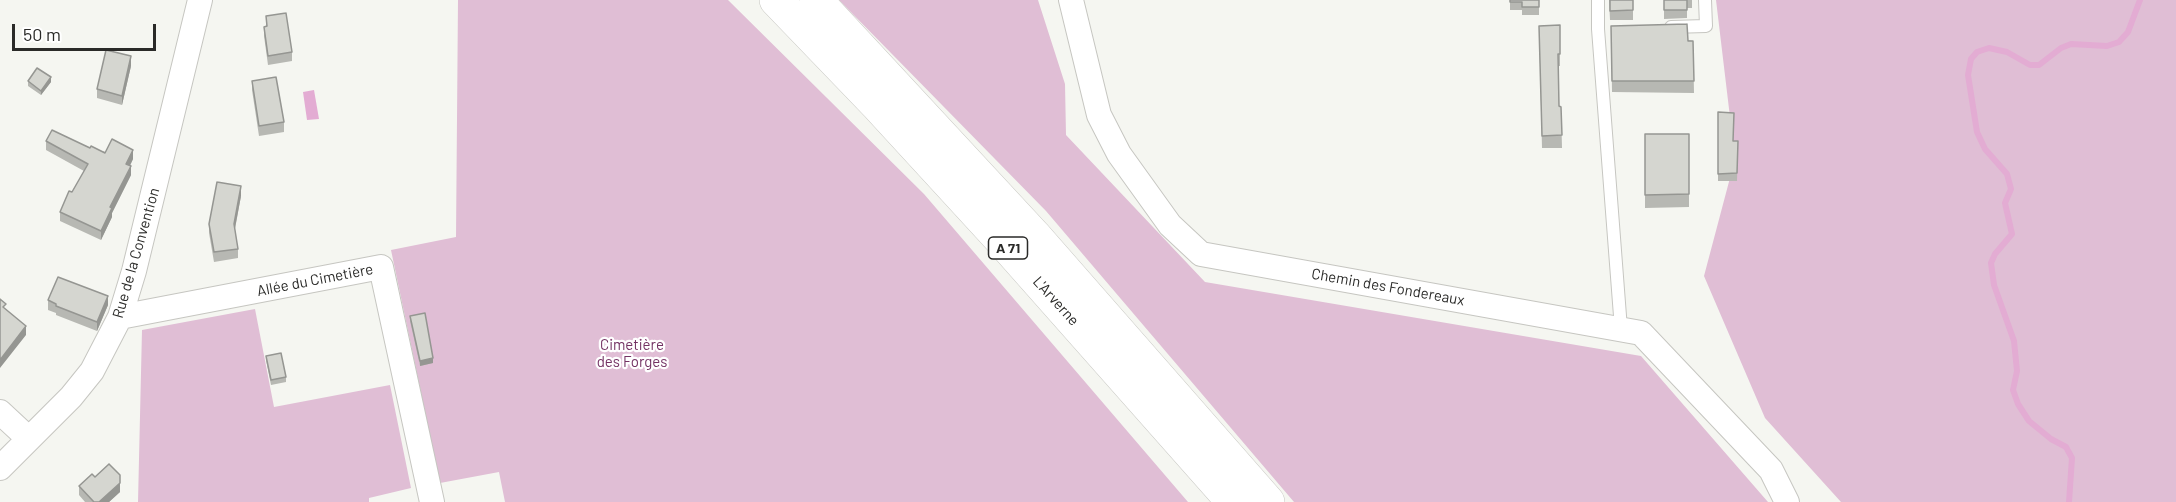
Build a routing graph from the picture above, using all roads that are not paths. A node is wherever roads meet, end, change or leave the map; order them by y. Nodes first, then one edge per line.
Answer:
1 (200, 0) edge
2 (776, 0) edge
3 (816, 0) edge
4 (1071, 0) edge
5 (1598, 0) edge
6 (1705, 0) edge
7 (1658, 27) edge
8 (120, 317) junction
9 (1622, 329) junction
10 (0, 412) edge
11 (29, 439) junction
12 (0, 468) edge
13 (432, 502) edge
14 (1233, 502) edge
15 (1268, 502) edge
16 (1787, 502) edge

1 - 8 street, Rue de la Convention
2 - 14 highway, L'Arverne / A 71
3 - 15 highway, L'Arverne / A 71
4 - 9 street, Chemin des Fondereaux
5 - 9 lane
6 - 7 lane
8 - 11 street, Rue de la Convention
8 - 13 street, Allée du Cimetière
9 - 16 street, Chemin des Fondereaux
10 - 11 street
11 - 12 street, Rue de la Convention

